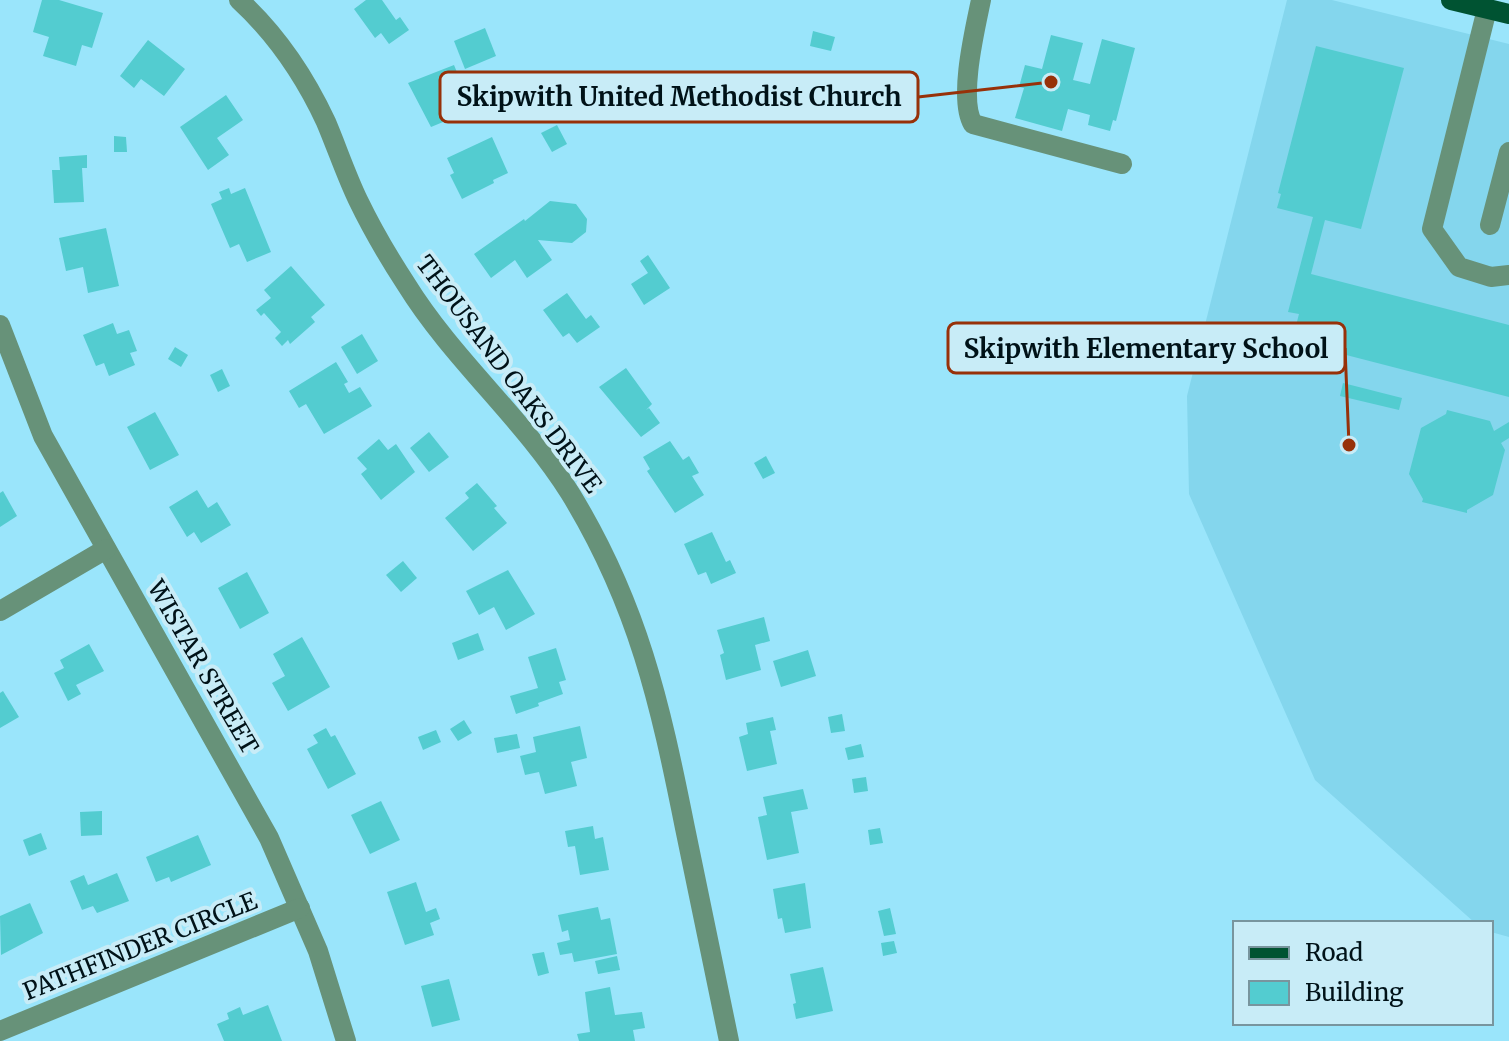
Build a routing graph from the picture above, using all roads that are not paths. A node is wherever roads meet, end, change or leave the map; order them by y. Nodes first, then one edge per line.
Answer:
1 (239, 0) edge
2 (981, 0) edge
3 (1451, 0) edge
4 (1487, 9) junction
5 (1509, 14) edge
6 (1509, 152) edge
7 (1122, 164) dead end
8 (1490, 225) dead end
9 (1509, 275) edge
10 (0, 325) edge
11 (106, 549) junction
12 (0, 611) edge
13 (300, 908) junction
14 (0, 1031) edge
15 (346, 1041) edge
16 (729, 1041) edge

1 - 16 street, THOUSAND OAKS DRIVE
2 - 7 street
3 - 4 main road
4 - 5 main road
4 - 9 street
6 - 8 street
10 - 11 street, WISTAR STREET
11 - 12 street
11 - 13 street, WISTAR STREET
13 - 14 street, PATHFINDER CIRCLE
13 - 15 street, WISTAR STREET

